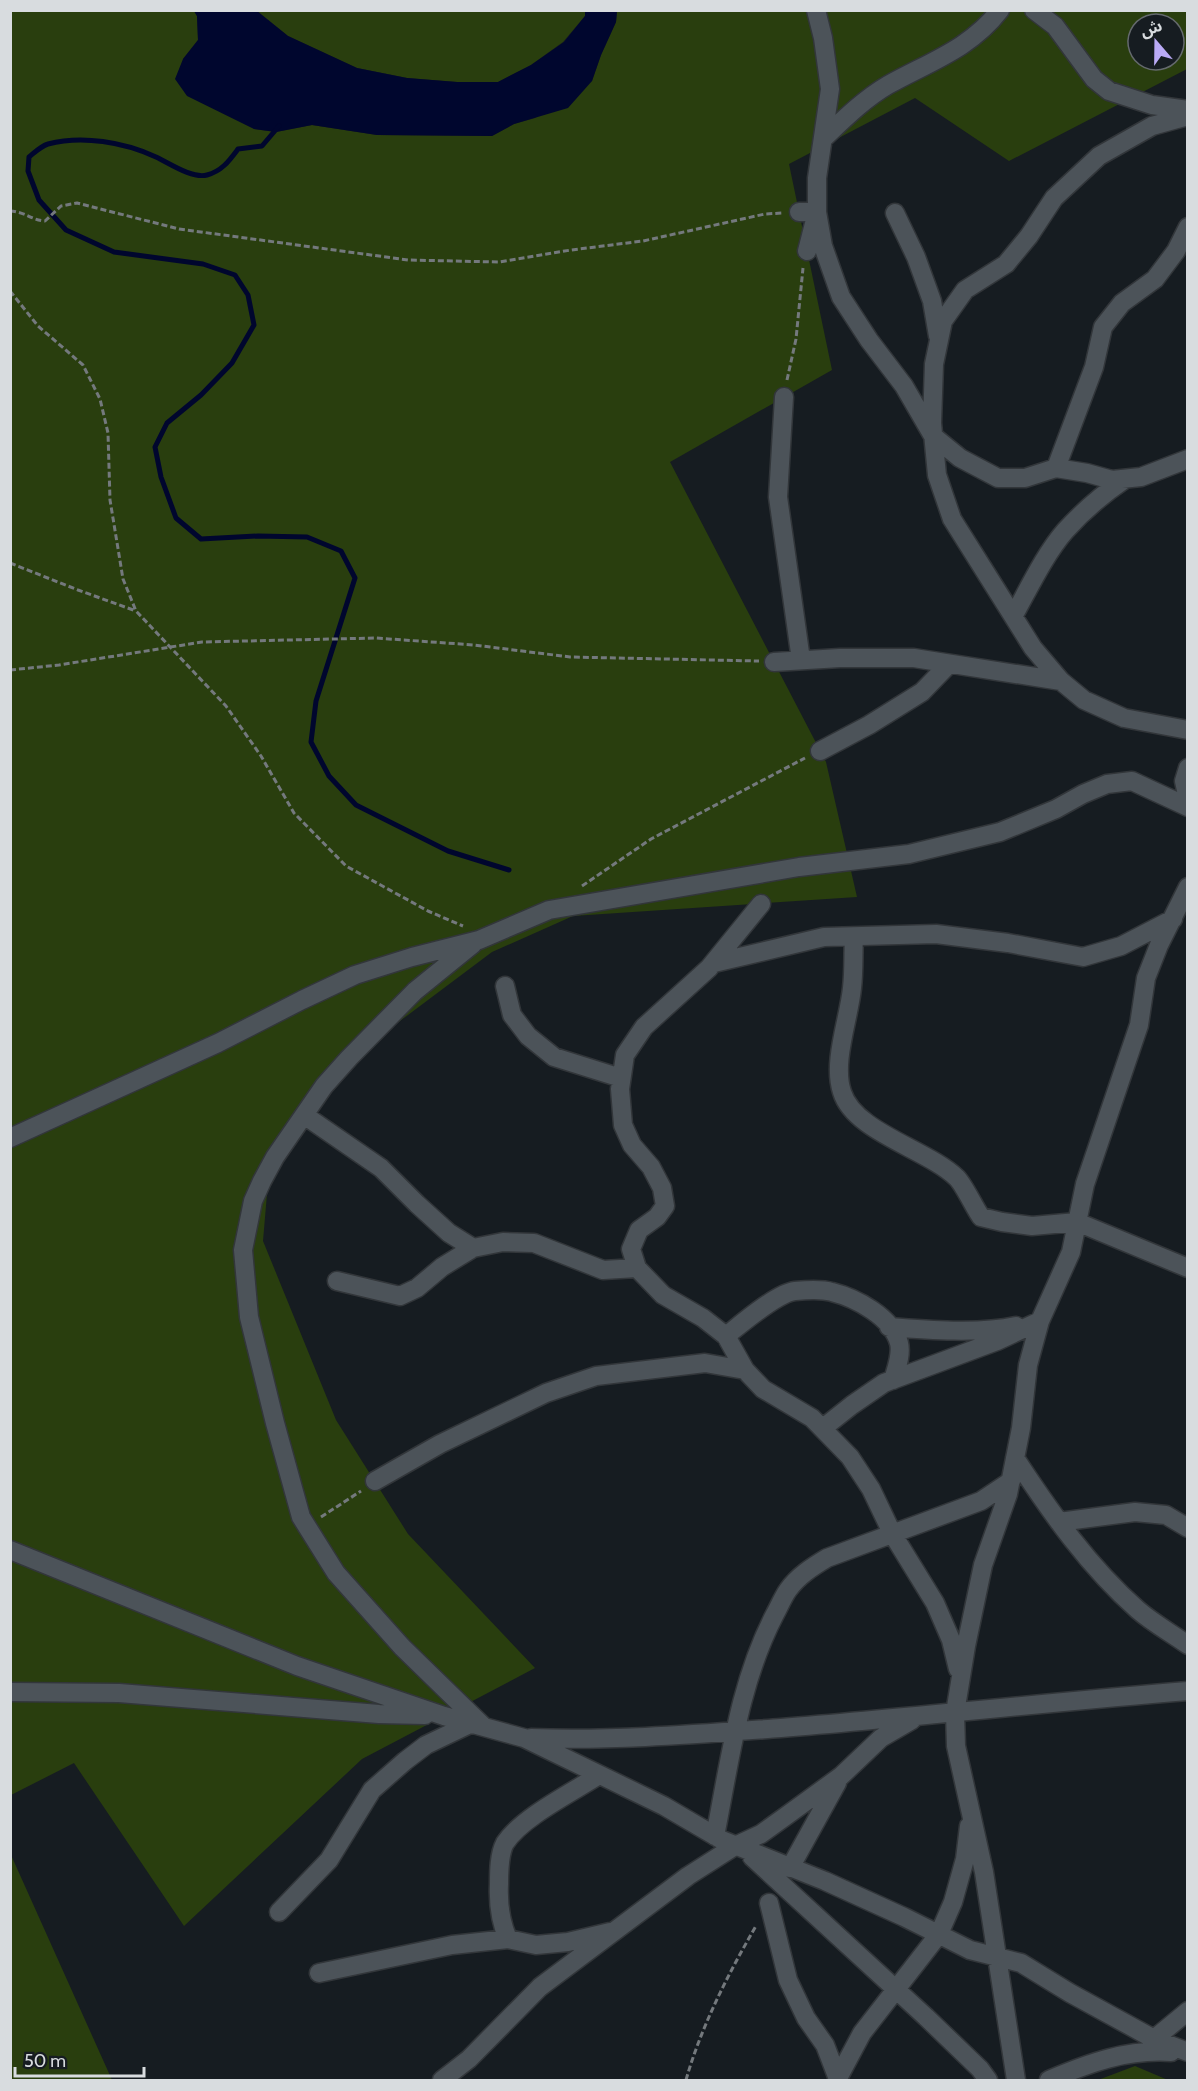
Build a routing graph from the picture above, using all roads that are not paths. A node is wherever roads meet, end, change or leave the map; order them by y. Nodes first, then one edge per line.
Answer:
1 (816, 10) edge
2 (1000, 10) edge
3 (1034, 10) edge
4 (1188, 110) edge
5 (1188, 116) edge
6 (823, 139) junction
7 (808, 212) junction
8 (895, 213) dead end
9 (1188, 227) edge
10 (807, 251) road end
11 (939, 341) junction
12 (784, 397) road end
13 (933, 436) junction
14 (1188, 459) edge
15 (1056, 468) junction
16 (1125, 479) junction
17 (1014, 615) junction
18 (801, 660) junction
19 (774, 662) road end
20 (949, 664) junction
21 (1061, 681) junction
22 (1188, 730) edge
23 (820, 751) road end
24 (1188, 768) edge
25 (1188, 799) edge
26 (1188, 807) edge
27 (1188, 887) edge
28 (761, 904) dead end
29 (1188, 912) edge
30 (1171, 920) junction
31 (483, 938) junction
32 (854, 938) junction
33 (714, 963) junction
34 (506, 986) dead end
35 (621, 1078) junction
36 (304, 1115) junction
37 (10, 1138) edge
38 (1077, 1222) junction
39 (473, 1248) junction
40 (637, 1268) junction
41 (1188, 1268) edge
42 (337, 1281) dead end
43 (1040, 1321) junction
44 (890, 1327) junction
45 (726, 1336) junction
46 (745, 1370) junction
47 (893, 1380) junction
48 (823, 1428) junction
49 (1015, 1458) junction
50 (375, 1481) road end
51 (1011, 1481) junction
52 (1059, 1522) junction
53 (1188, 1528) edge
54 (892, 1533) junction
55 (10, 1550) edge
56 (1188, 1645) edge
57 (960, 1680) junction
58 (1188, 1691) edge
59 (10, 1692) edge
60 (955, 1713) junction
61 (444, 1716) junction
62 (916, 1717) junction
63 (477, 1724) junction
64 (735, 1731) junction
65 (524, 1738) junction
66 (600, 1775) junction
67 (841, 1776) junction
68 (970, 1812) junction
69 (715, 1836) junction
70 (739, 1847) junction
71 (790, 1868) junction
72 (769, 1903) road end
73 (279, 1912) dead end
74 (618, 1930) junction
75 (939, 1934) junction
76 (508, 1939) junction
77 (997, 1957) junction
78 (319, 1973) dead end
79 (895, 1989) junction
80 (1188, 2012) edge
81 (1154, 2039) junction
82 (1188, 2053) edge
83 (442, 2080) edge
84 (838, 2080) edge
85 (988, 2080) edge
86 (1016, 2080) edge
87 (1049, 2080) edge

1 - 6 street
2 - 6 street
3 - 4 street
5 - 11 street
6 - 7 street
7 - 10 street
7 - 13 street
8 - 11 street
9 - 15 street
11 - 13 street
12 - 18 street
13 - 15 street
13 - 17 street
14 - 16 street
15 - 16 street
16 - 17 street
17 - 21 street
18 - 19 street
18 - 20 street
20 - 21 street
20 - 23 street
21 - 22 street
24 - 25 street
26 - 31 street
27 - 30 street
28 - 33 street
29 - 30 street
30 - 32 street
30 - 38 street
31 - 36 street
31 - 37 street
32 - 33 street
32 - 38 street
33 - 35 street
34 - 35 street
35 - 40 street
36 - 39 street
36 - 63 street
38 - 41 street
38 - 43 street
39 - 40 street
39 - 42 street
40 - 45 street
43 - 44 street
43 - 47 street
43 - 49 street
44 - 45 street
44 - 47 street
45 - 46 street
46 - 48 street
46 - 50 street
47 - 48 street
48 - 54 street
49 - 51 street
49 - 52 street
51 - 54 street
51 - 57 street
52 - 53 street
52 - 56 street
54 - 57 street
54 - 64 street
55 - 61 street
57 - 60 street
58 - 60 street
59 - 61 street
60 - 62 street
60 - 68 street
61 - 63 street
62 - 64 street
62 - 67 street
63 - 65 street
63 - 73 street
64 - 65 street
64 - 69 street
65 - 66 street
66 - 69 street
66 - 76 street
67 - 70 street
67 - 71 street
68 - 75 street
68 - 77 street
69 - 70 street
70 - 71 street
70 - 74 street
70 - 79 street
71 - 75 street
72 - 84 street
74 - 76 street
74 - 83 street
75 - 77 street
75 - 79 street
76 - 78 street
77 - 81 street
77 - 86 street
79 - 84 street
79 - 85 street
80 - 81 street
81 - 82 street
82 - 87 street

